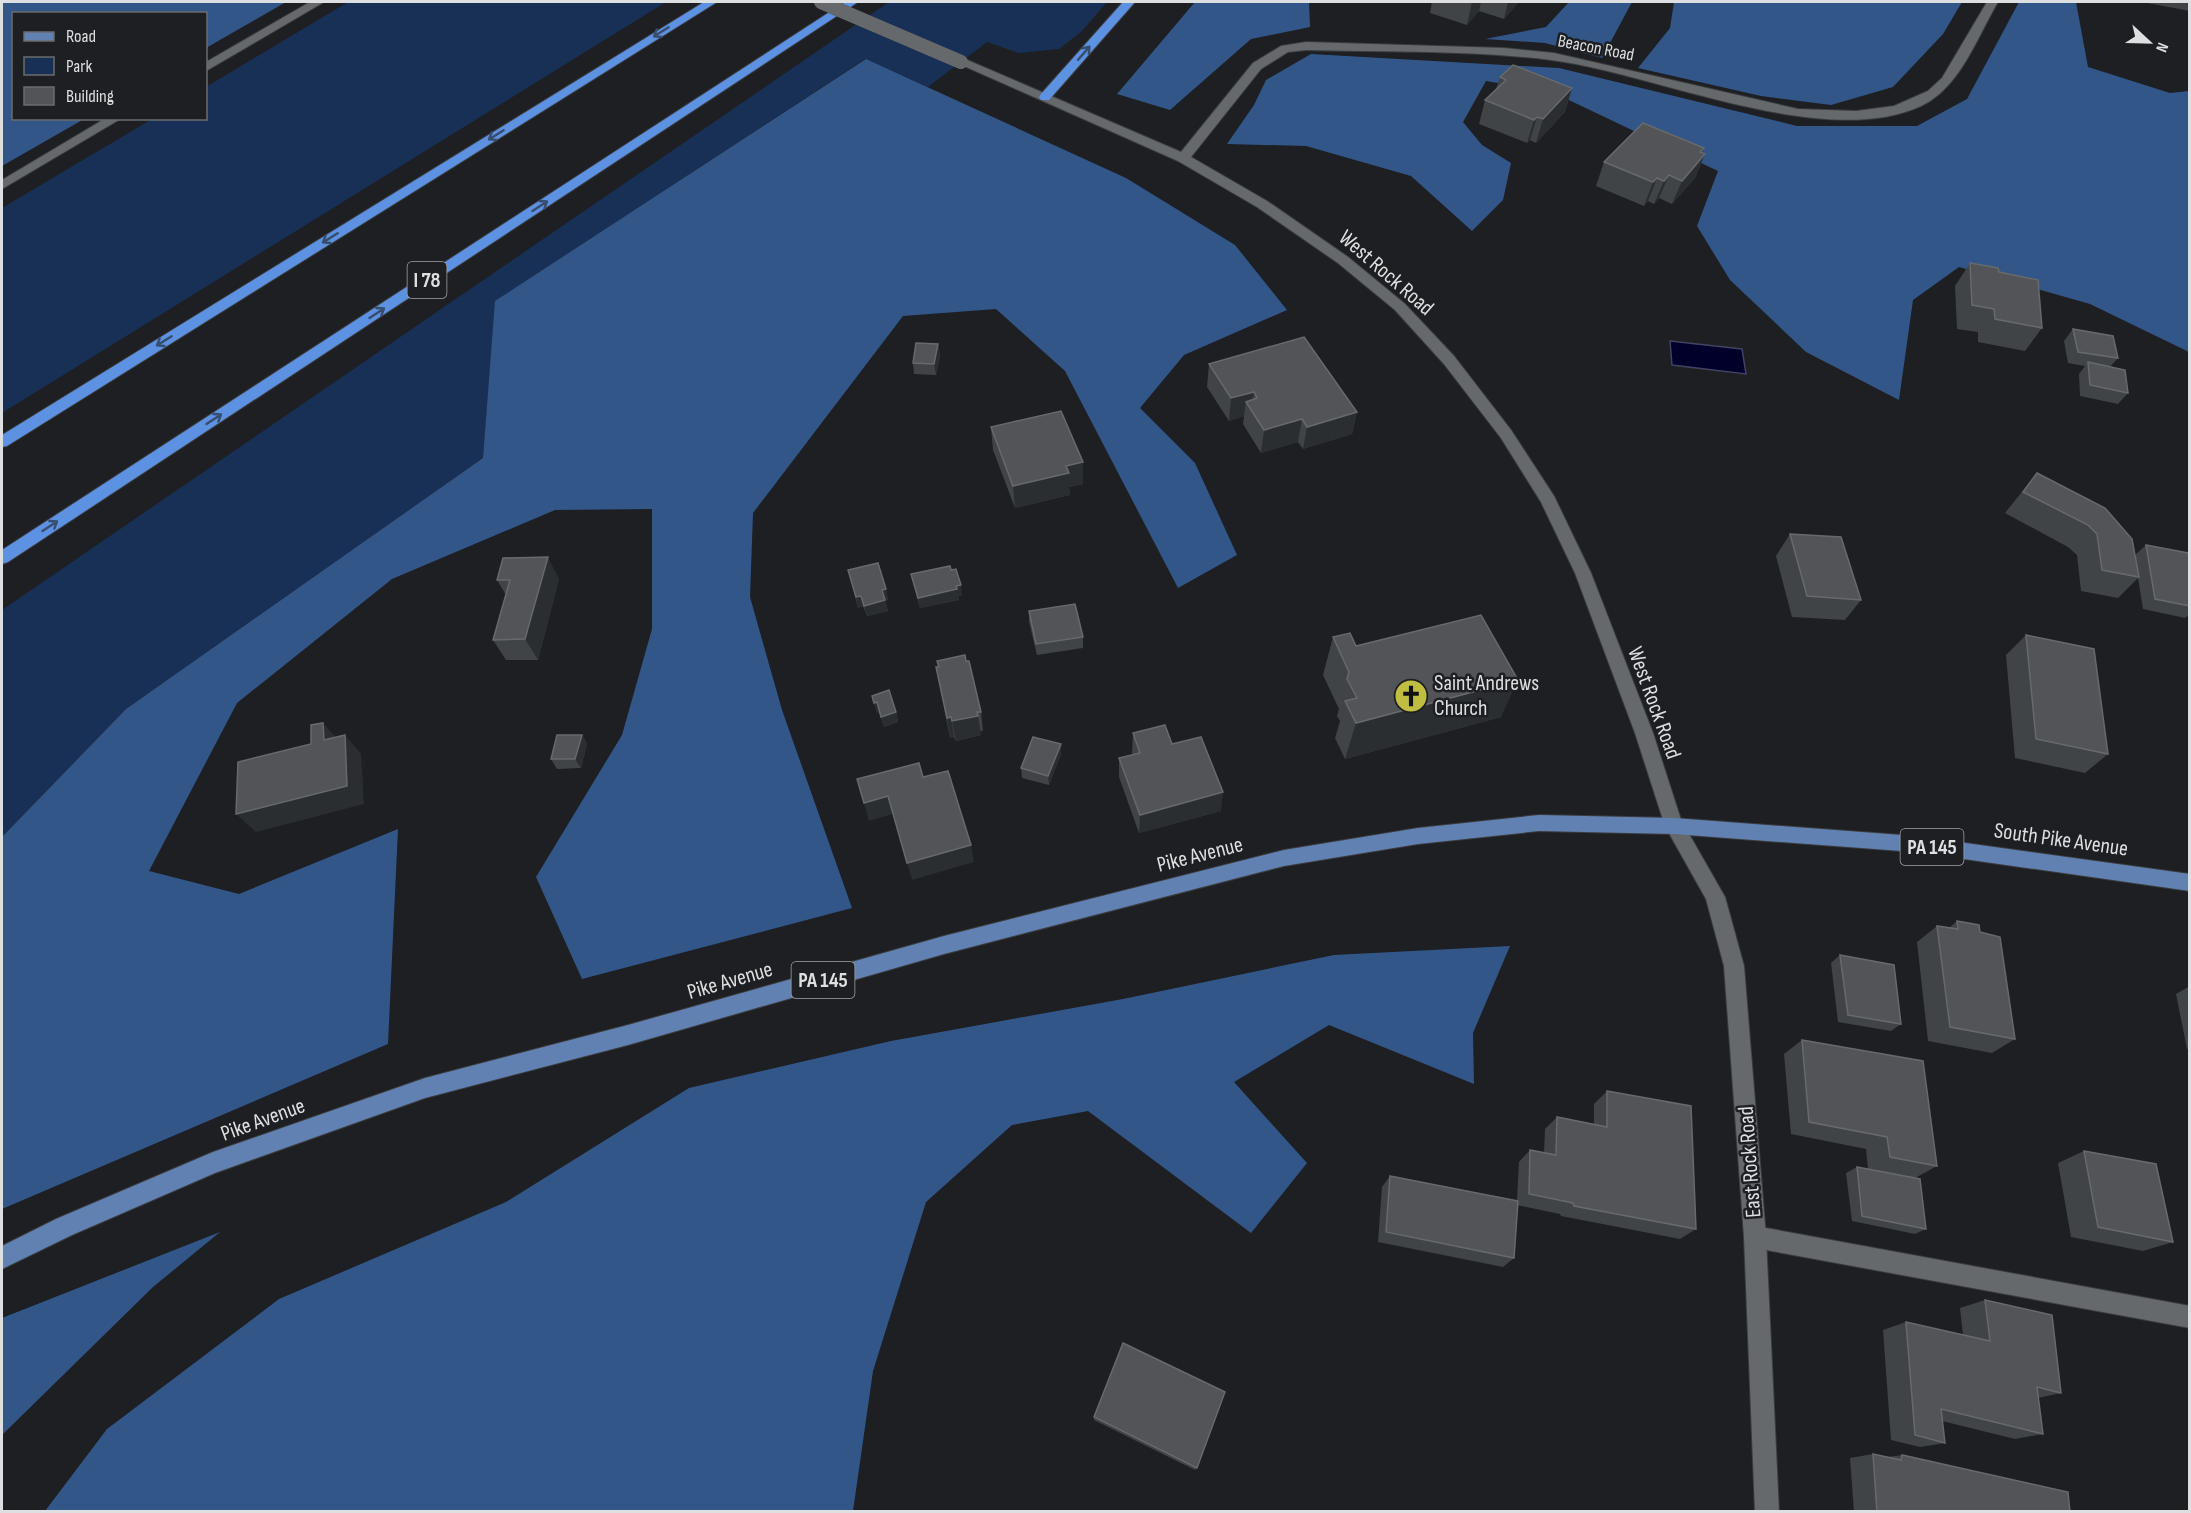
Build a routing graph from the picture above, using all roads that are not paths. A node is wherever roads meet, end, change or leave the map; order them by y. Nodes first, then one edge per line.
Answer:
1 (318, 2) edge
2 (711, 2) edge
3 (821, 2) edge
4 (852, 2) edge
5 (1128, 2) edge
6 (1992, 2) edge
7 (207, 66) edge
8 (1045, 97) junction
9 (113, 120) edge
10 (1184, 158) junction
11 (2, 185) edge
12 (2, 442) edge
13 (2, 558) edge
14 (1674, 826) junction
15 (2190, 883) edge
16 (1755, 1237) junction
17 (2, 1258) edge
18 (2190, 1317) edge
19 (1767, 1512) edge

1 - 7 street
2 -> 12 highway
3 - 8 street, West Rock Road, bridge
13 -> 4 highway, I 78
8 -> 5 highway
6 - 10 street, Beacon Road
8 - 10 street, West Rock Road
9 - 11 street
10 - 14 street, West Rock Road
14 - 15 main road, South Pike Avenue / PA 145
14 - 16 street, East Rock Road
14 - 17 main road, Pike Avenue / PA 145
16 - 18 street
16 - 19 street, East Rock Road

